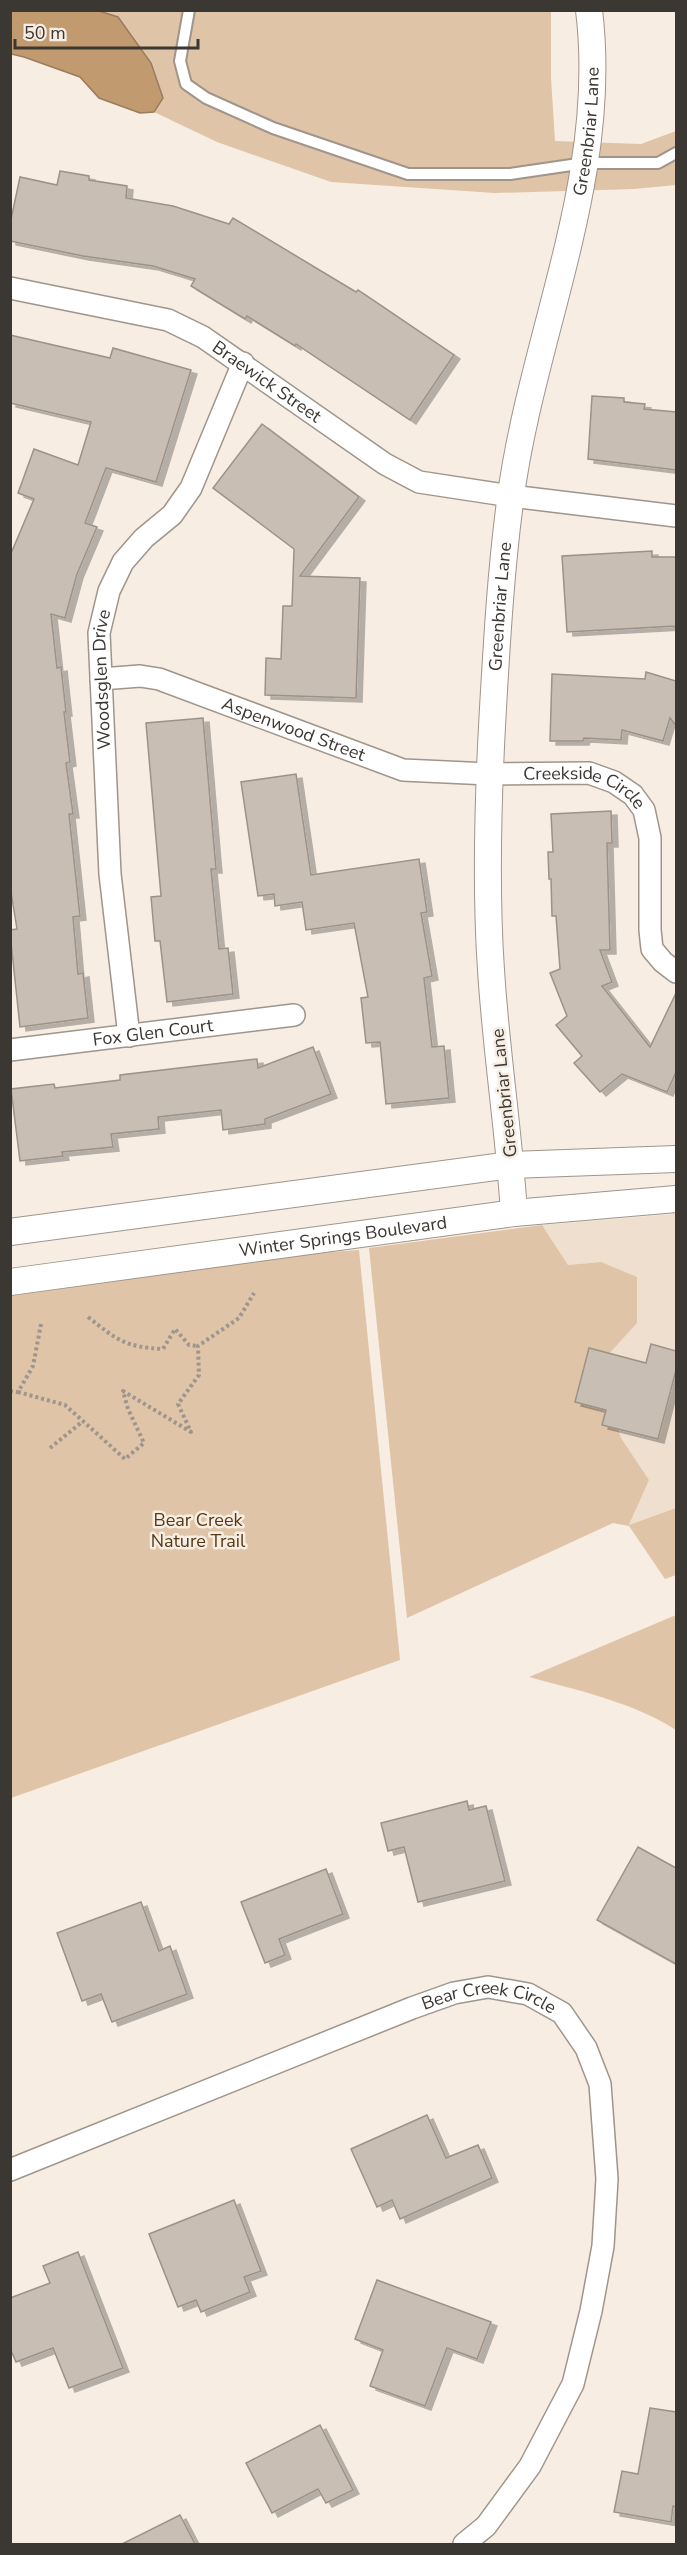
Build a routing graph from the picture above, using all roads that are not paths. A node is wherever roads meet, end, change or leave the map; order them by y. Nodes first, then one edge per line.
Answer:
1 (189, 10) edge
2 (588, 10) edge
3 (676, 153) edge
4 (585, 162) junction
5 (10, 288) edge
6 (243, 363) junction
7 (510, 496) junction
8 (676, 516) edge
9 (101, 679) junction
10 (489, 774) junction
11 (676, 972) edge
12 (294, 1015) dead end
13 (129, 1036) junction
14 (10, 1050) edge
15 (676, 1159) edge
16 (512, 1165) junction
17 (676, 1199) edge
18 (514, 1213) junction
19 (10, 1232) edge
20 (10, 1282) edge
21 (10, 2170) edge
22 (464, 2544) edge

1 - 4 lane
2 - 4 street, Greenbriar Lane
3 - 4 lane
4 - 7 street, Greenbriar Lane
5 - 6 street, Braewick Street
6 - 7 street, Braewick Street
6 - 9 street, Woodsglen Drive
7 - 8 street
7 - 10 street, Greenbriar Lane
9 - 10 street, Aspenwood Street
9 - 13 street, Woodsglen Drive
10 - 11 street, Creekside Circle
10 - 16 street, Greenbriar Lane
12 - 13 street, Fox Glen Court
13 - 14 street, Fox Glen Court
15 - 16 street
16 - 18 street, Greenbriar Lane
16 - 19 street
17 - 18 street, Winter Springs Boulevard
18 - 20 street, Winter Springs Boulevard
21 - 22 street, Bear Creek Circle

